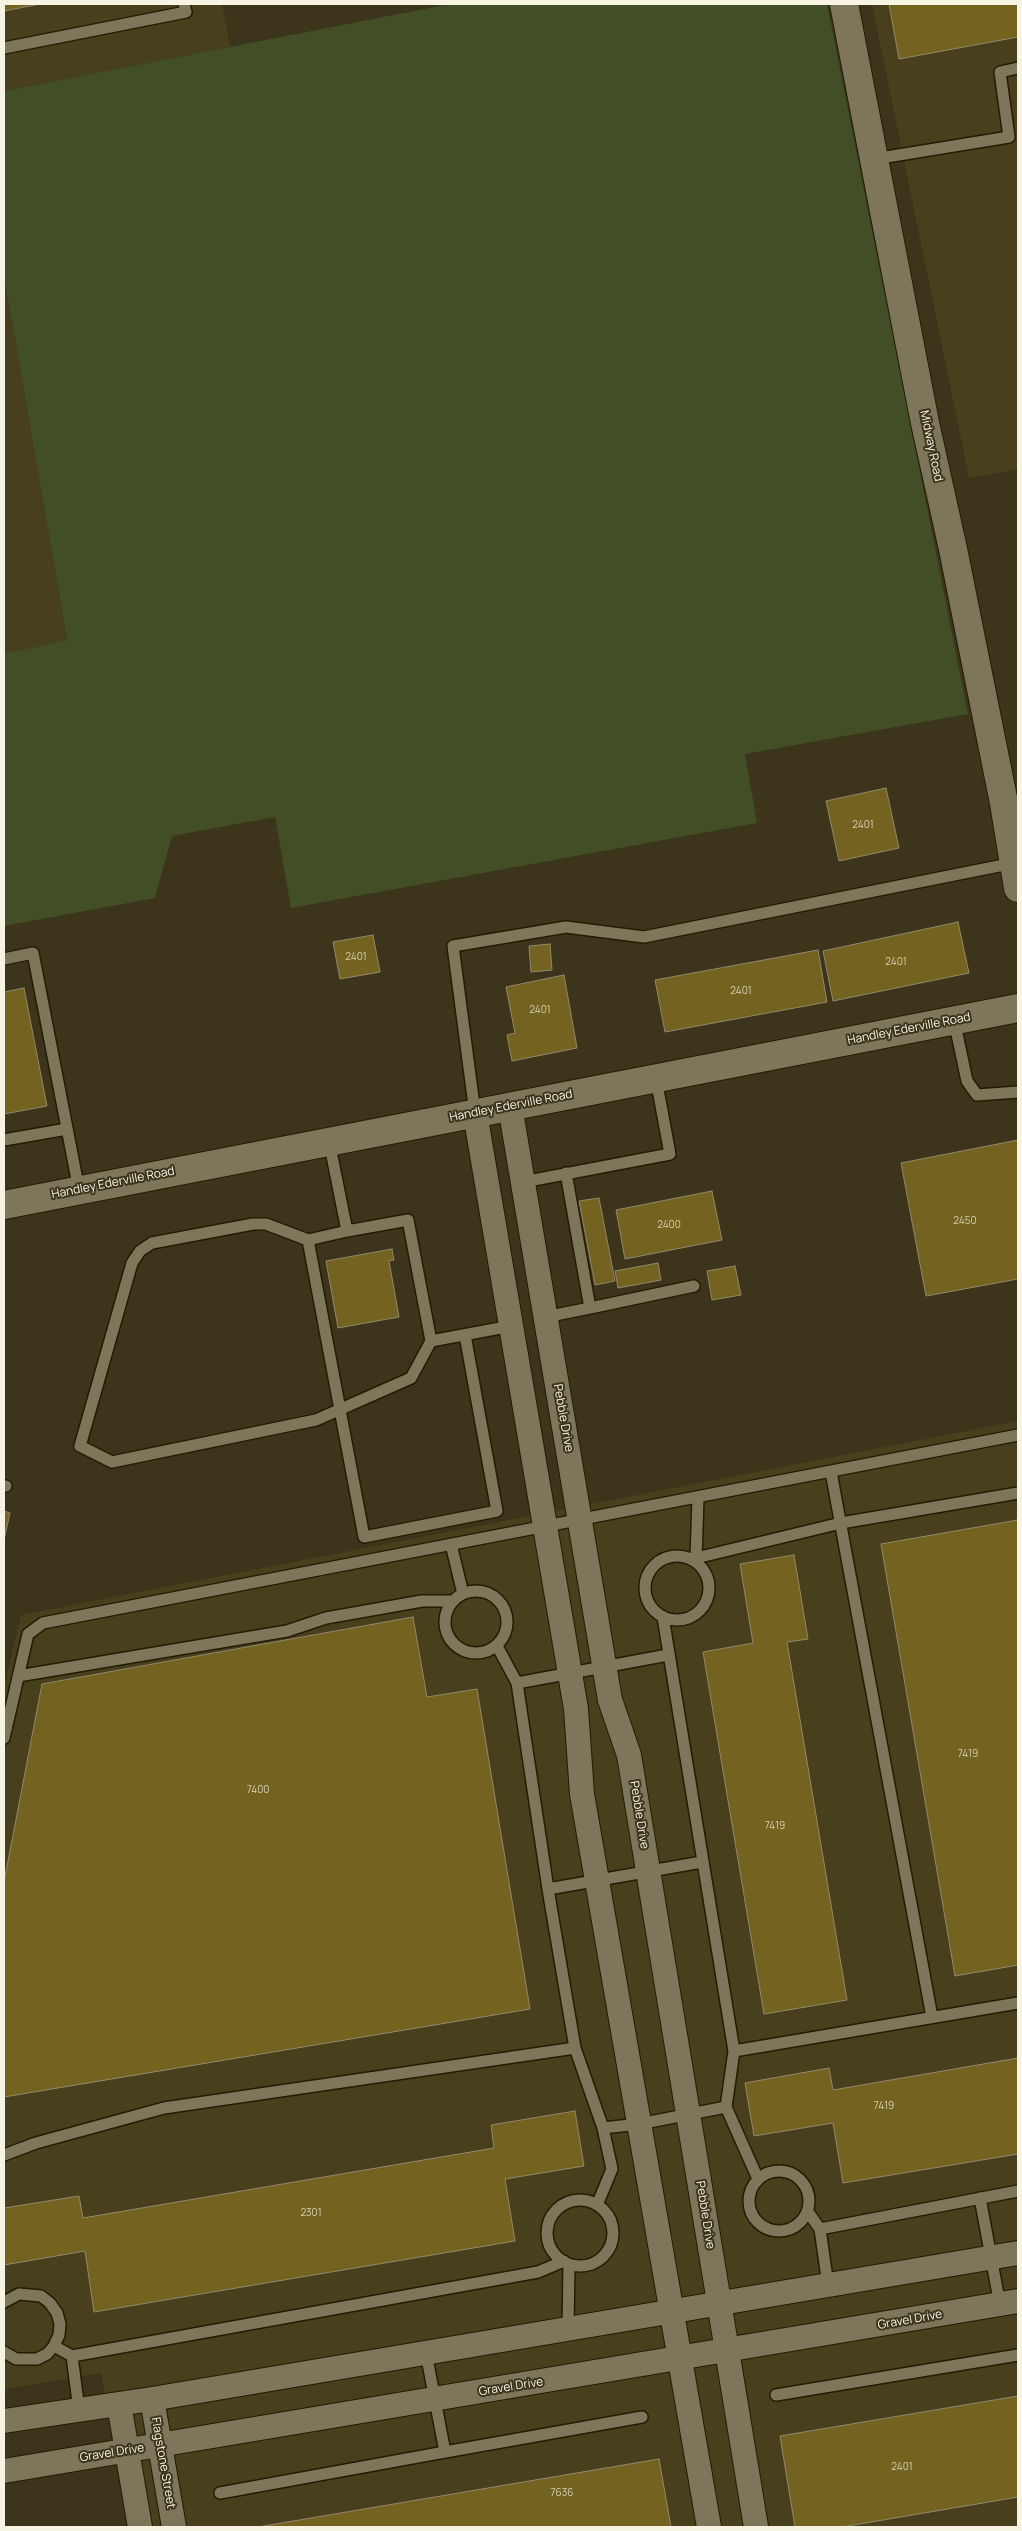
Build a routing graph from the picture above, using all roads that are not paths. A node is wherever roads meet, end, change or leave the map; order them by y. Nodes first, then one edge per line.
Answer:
1 (184, 4) edge
2 (844, 4) edge
3 (4, 48) edge
4 (1018, 68) edge
5 (874, 159) junction
6 (1011, 804) edge
7 (1016, 876) edge
8 (4, 959) edge
9 (1018, 1008) edge
10 (954, 1020) junction
11 (656, 1078) junction
12 (1018, 1092) edge
13 (510, 1106) junction
14 (475, 1113) junction
15 (67, 1129) junction
16 (4, 1140) edge
17 (329, 1141) junction
18 (566, 1173) junction
19 (522, 1182) junction
20 (79, 1190) junction
21 (4, 1205) edge
22 (346, 1231) junction
23 (308, 1240) junction
24 (533, 1242) junction
25 (498, 1249) junction
26 (694, 1286) dead end
27 (590, 1308) junction
28 (545, 1316) junction
29 (511, 1326) junction
30 (465, 1335) junction
31 (431, 1341) junction
32 (553, 1362) junction
33 (518, 1369) junction
34 (340, 1411) junction
35 (1018, 1435) edge
36 (831, 1472) junction
37 (1018, 1493) edge
38 (698, 1498) junction
39 (580, 1521) junction
40 (841, 1523) junction
41 (545, 1526) junction
42 (451, 1544) junction
43 (694, 1559) junction
44 (463, 1594) junction
45 (453, 1601) junction
46 (662, 1617) junction
47 (497, 1646) junction
48 (668, 1655) junction
49 (605, 1667) junction
50 (570, 1674) junction
51 (18, 1676) junction
52 (517, 1683) junction
53 (4, 1738) edge
54 (702, 1862) junction
55 (648, 1873) junction
56 (597, 1881) junction
57 (548, 1889) junction
58 (1018, 2002) edge
59 (932, 2017) junction
60 (575, 2048) junction
61 (734, 2051) junction
62 (726, 2108) junction
63 (688, 2114) junction
64 (639, 2124) junction
65 (603, 2128) junction
66 (4, 2155) edge
67 (758, 2179) junction
68 (1018, 2191) edge
69 (980, 2198) junction
70 (597, 2204) junction
71 (808, 2212) junction
72 (820, 2229) junction
73 (1018, 2253) edge
74 (990, 2258) junction
75 (566, 2262) junction
76 (828, 2285) junction
77 (4, 2302) edge
78 (1009, 2303) edge
79 (719, 2304) junction
80 (672, 2312) junction
81 (568, 2329) junction
82 (54, 2346) junction
83 (727, 2351) junction
84 (4, 2352) edge
85 (426, 2353) junction
86 (1018, 2355) edge
87 (72, 2356) junction
88 (680, 2359) junction
89 (776, 2395) dead end
90 (152, 2399) junction
91 (435, 2400) junction
92 (119, 2404) junction
93 (79, 2410) junction
94 (642, 2417) dead end
95 (4, 2421) edge
96 (160, 2445) junction
97 (127, 2450) junction
98 (445, 2452) junction
99 (4, 2471) edge
100 (220, 2493) dead end
101 (140, 2527) edge
102 (174, 2527) edge
103 (709, 2527) edge
104 (756, 2527) edge

1 - 3 lane
2 - 5 main road, Midway Road
4 - 5 lane
5 - 6 main road, Midway Road
6 - 7 main road, Midway Road
7 - 14 lane
8 - 15 lane
9 - 10 main road, Handley Ederville Road
10 - 11 main road, Handley Ederville Road
10 - 12 lane
11 - 13 main road, Handley Ederville Road
11 - 18 lane
13 - 14 main road, Handley Ederville Road
13 - 19 street, Pebble Drive
14 - 17 main road, Handley Ederville Road
14 - 25 street
15 - 16 lane
15 - 20 lane
17 - 20 main road, Handley Ederville Road
17 - 22 lane
18 - 19 lane
18 - 27 lane
19 - 24 street, Pebble Drive
20 - 21 main road, Handley Ederville Road
22 - 23 lane
22 - 31 lane
23 - 34 lane
23 - 34 lane
24 - 25 street
24 - 28 street, Pebble Drive
25 - 29 street
26 - 27 lane
27 - 28 lane
28 - 32 street, Pebble Drive
29 - 30 lane
29 - 33 street
30 - 31 lane
30 - 34 lane
31 - 34 lane
32 - 33 street
32 - 39 street, Pebble Drive
33 - 41 street
35 - 36 lane
36 - 38 lane
36 - 40 lane
37 - 40 lane
38 - 39 lane
38 - 43 lane
39 - 41 lane
39 - 49 street, Pebble Drive
40 - 43 lane
40 - 59 lane
41 - 42 lane
41 - 50 street
42 - 44 lane
42 - 51 lane
43 - 46 lane
43 - 46 lane
44 - 45 lane
44 - 47 lane
45 - 47 lane
45 - 51 lane
46 - 48 lane
47 - 52 lane
48 - 49 lane
48 - 54 lane
49 - 50 lane
49 - 55 street, Pebble Drive
50 - 52 lane
50 - 56 street
51 - 53 lane
52 - 57 lane
54 - 55 lane
54 - 61 lane
55 - 56 lane
55 - 63 street, Pebble Drive
56 - 57 lane
56 - 64 street
57 - 60 lane
58 - 59 lane
59 - 61 lane
60 - 65 lane
60 - 66 lane
61 - 62 lane
62 - 63 lane
62 - 67 lane
63 - 64 lane
63 - 79 street, Pebble Drive
64 - 65 lane
64 - 80 street
65 - 70 lane
67 - 71 lane
67 - 71 lane
68 - 69 lane
69 - 72 lane
69 - 74 lane
70 - 75 lane
70 - 75 lane
71 - 72 lane
72 - 76 lane
73 - 74 street
74 - 76 street
74 - 78 lane
75 - 81 lane
75 - 87 lane
76 - 79 street
77 - 82 lane
78 - 83 street, Gravel Drive
79 - 80 street
79 - 83 street, Pebble Drive
80 - 81 street
80 - 88 street
81 - 85 street
82 - 84 lane
82 - 87 lane
83 - 88 street, Gravel Drive
83 - 104 street, Pebble Drive
85 - 90 street
85 - 91 lane
86 - 89 lane
87 - 93 lane
88 - 91 street, Gravel Drive
88 - 103 street
90 - 92 street
90 - 96 street, Flagstone Street
91 - 96 street, Gravel Drive
91 - 98 lane
92 - 93 street
92 - 97 street
93 - 95 street
94 - 98 lane
96 - 97 street, Gravel Drive
96 - 102 street, Flagstone Street
97 - 99 street, Gravel Drive
97 - 101 street
98 - 100 lane

